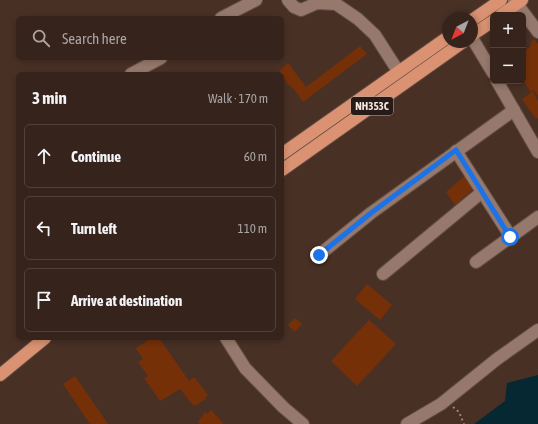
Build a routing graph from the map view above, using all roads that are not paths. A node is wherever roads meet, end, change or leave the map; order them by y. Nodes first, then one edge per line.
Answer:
1 (256, 0) edge
2 (288, 0) edge
3 (500, 0) edge
4 (517, 1) edge
5 (504, 12) edge
6 (225, 16) edge
7 (478, 16) edge
8 (490, 22) edge
9 (478, 31) edge
10 (538, 32) edge
11 (442, 40) edge
12 (478, 47) edge
13 (455, 48) edge
14 (158, 60) edge
15 (490, 68) edge
16 (398, 71) junction
17 (135, 72) edge
18 (500, 84) edge
19 (514, 110) junction
20 (456, 150) junction
21 (538, 152) edge
22 (284, 153) edge
23 (284, 169) edge
24 (482, 192) junction
25 (538, 217) edge
26 (510, 237) junction
27 (319, 255) dead end
28 (476, 262) dead end
29 (383, 274) dead end
30 (538, 330) edge
31 (46, 340) edge
32 (227, 340) edge
33 (0, 375) edge
34 (303, 424) edge
35 (407, 424) edge

1 - 6 street
2 - 16 street
3 - 7 highway
4 - 5 highway
4 - 10 street
8 - 9 highway
11 - 16 highway, NH353C
12 - 15 street
13 - 23 highway, NH353C
14 - 17 street
16 - 22 highway, NH353C
18 - 19 street
19 - 20 street
19 - 21 street
20 - 24 street
20 - 27 street
24 - 26 street
24 - 29 street
25 - 26 street
26 - 28 street
30 - 35 street
31 - 33 highway
32 - 34 street

